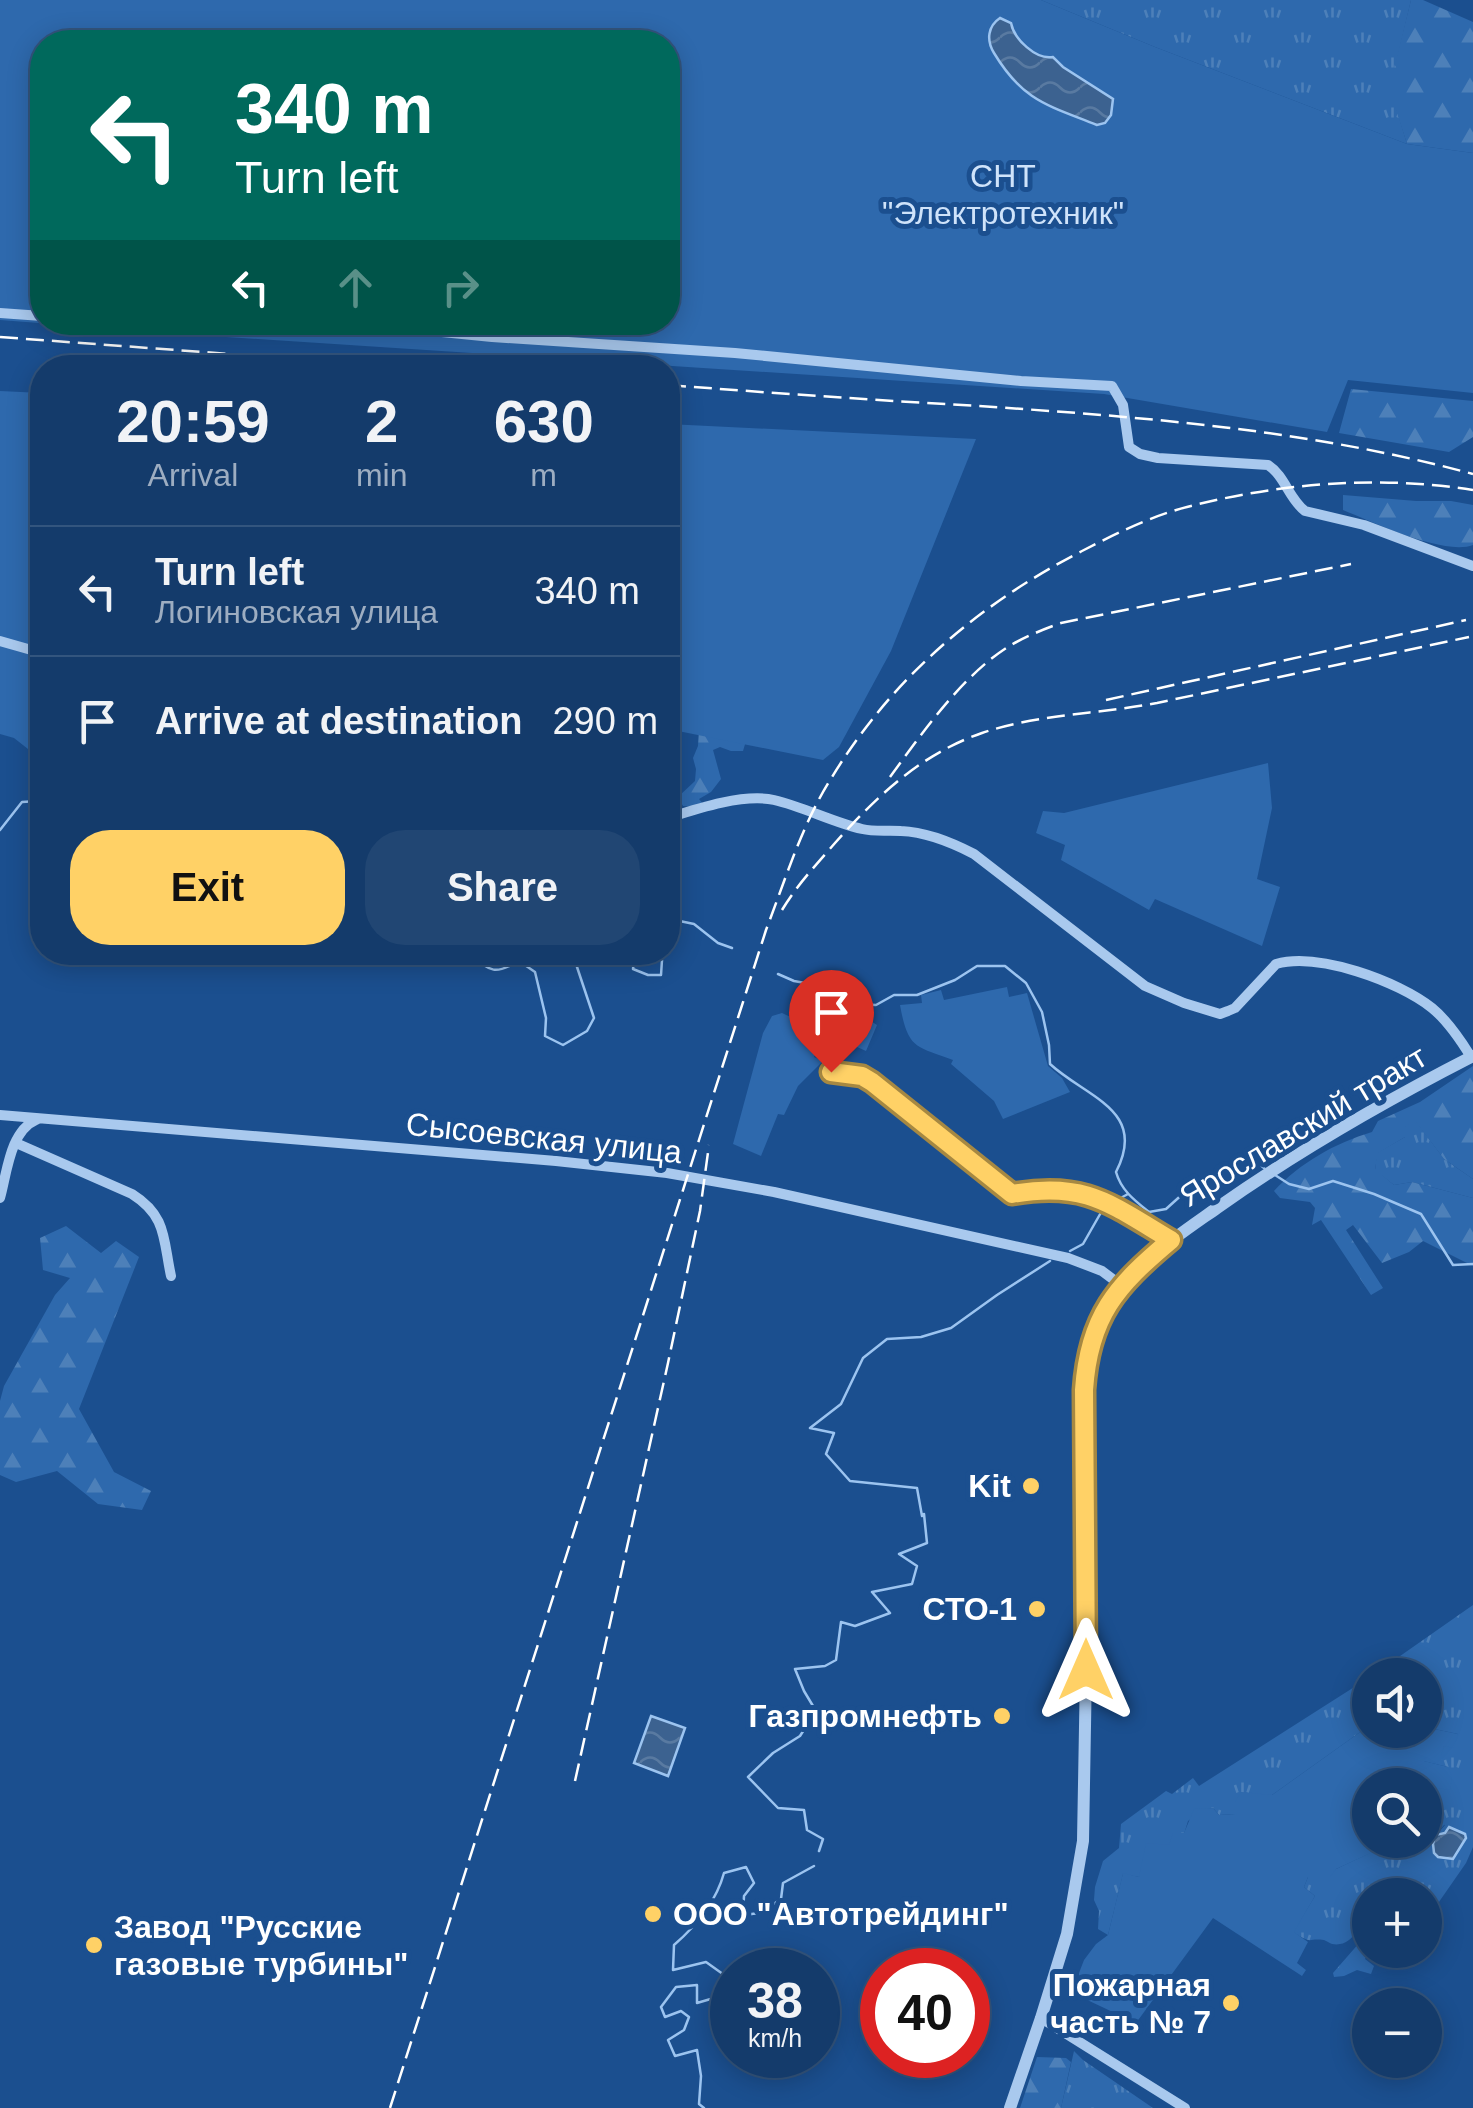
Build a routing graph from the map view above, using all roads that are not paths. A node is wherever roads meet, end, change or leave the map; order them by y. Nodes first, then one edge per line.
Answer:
1 (0, 313) edge
2 (30, 315) edge
3 (481, 335) edge
4 (1473, 566) edge
5 (0, 641) edge
6 (30, 650) edge
7 (680, 815) edge
8 (1472, 1056) edge
9 (831, 1072) dead end
10 (0, 1115) edge
11 (42, 1119) junction
12 (17, 1139) junction
13 (0, 1198) edge
14 (1171, 1240) junction
15 (171, 1276) dead end
16 (1122, 1286) junction
17 (1042, 2018) junction
18 (1010, 2108) edge
19 (1185, 2108) edge

1 - 2 street
3 - 4 street
5 - 6 street
7 - 8 street
8 - 14 street, Ярославский тракт
9 - 14 street
10 - 11 street, Сысоевская улица
10 - 12 street
11 - 12 street
11 - 16 street, Сысоевская улица
12 - 13 street
12 - 15 street
14 - 16 street, Ярославский тракт
16 - 17 street, Ярославский тракт
17 - 18 street, Ярославский тракт
17 - 19 street

